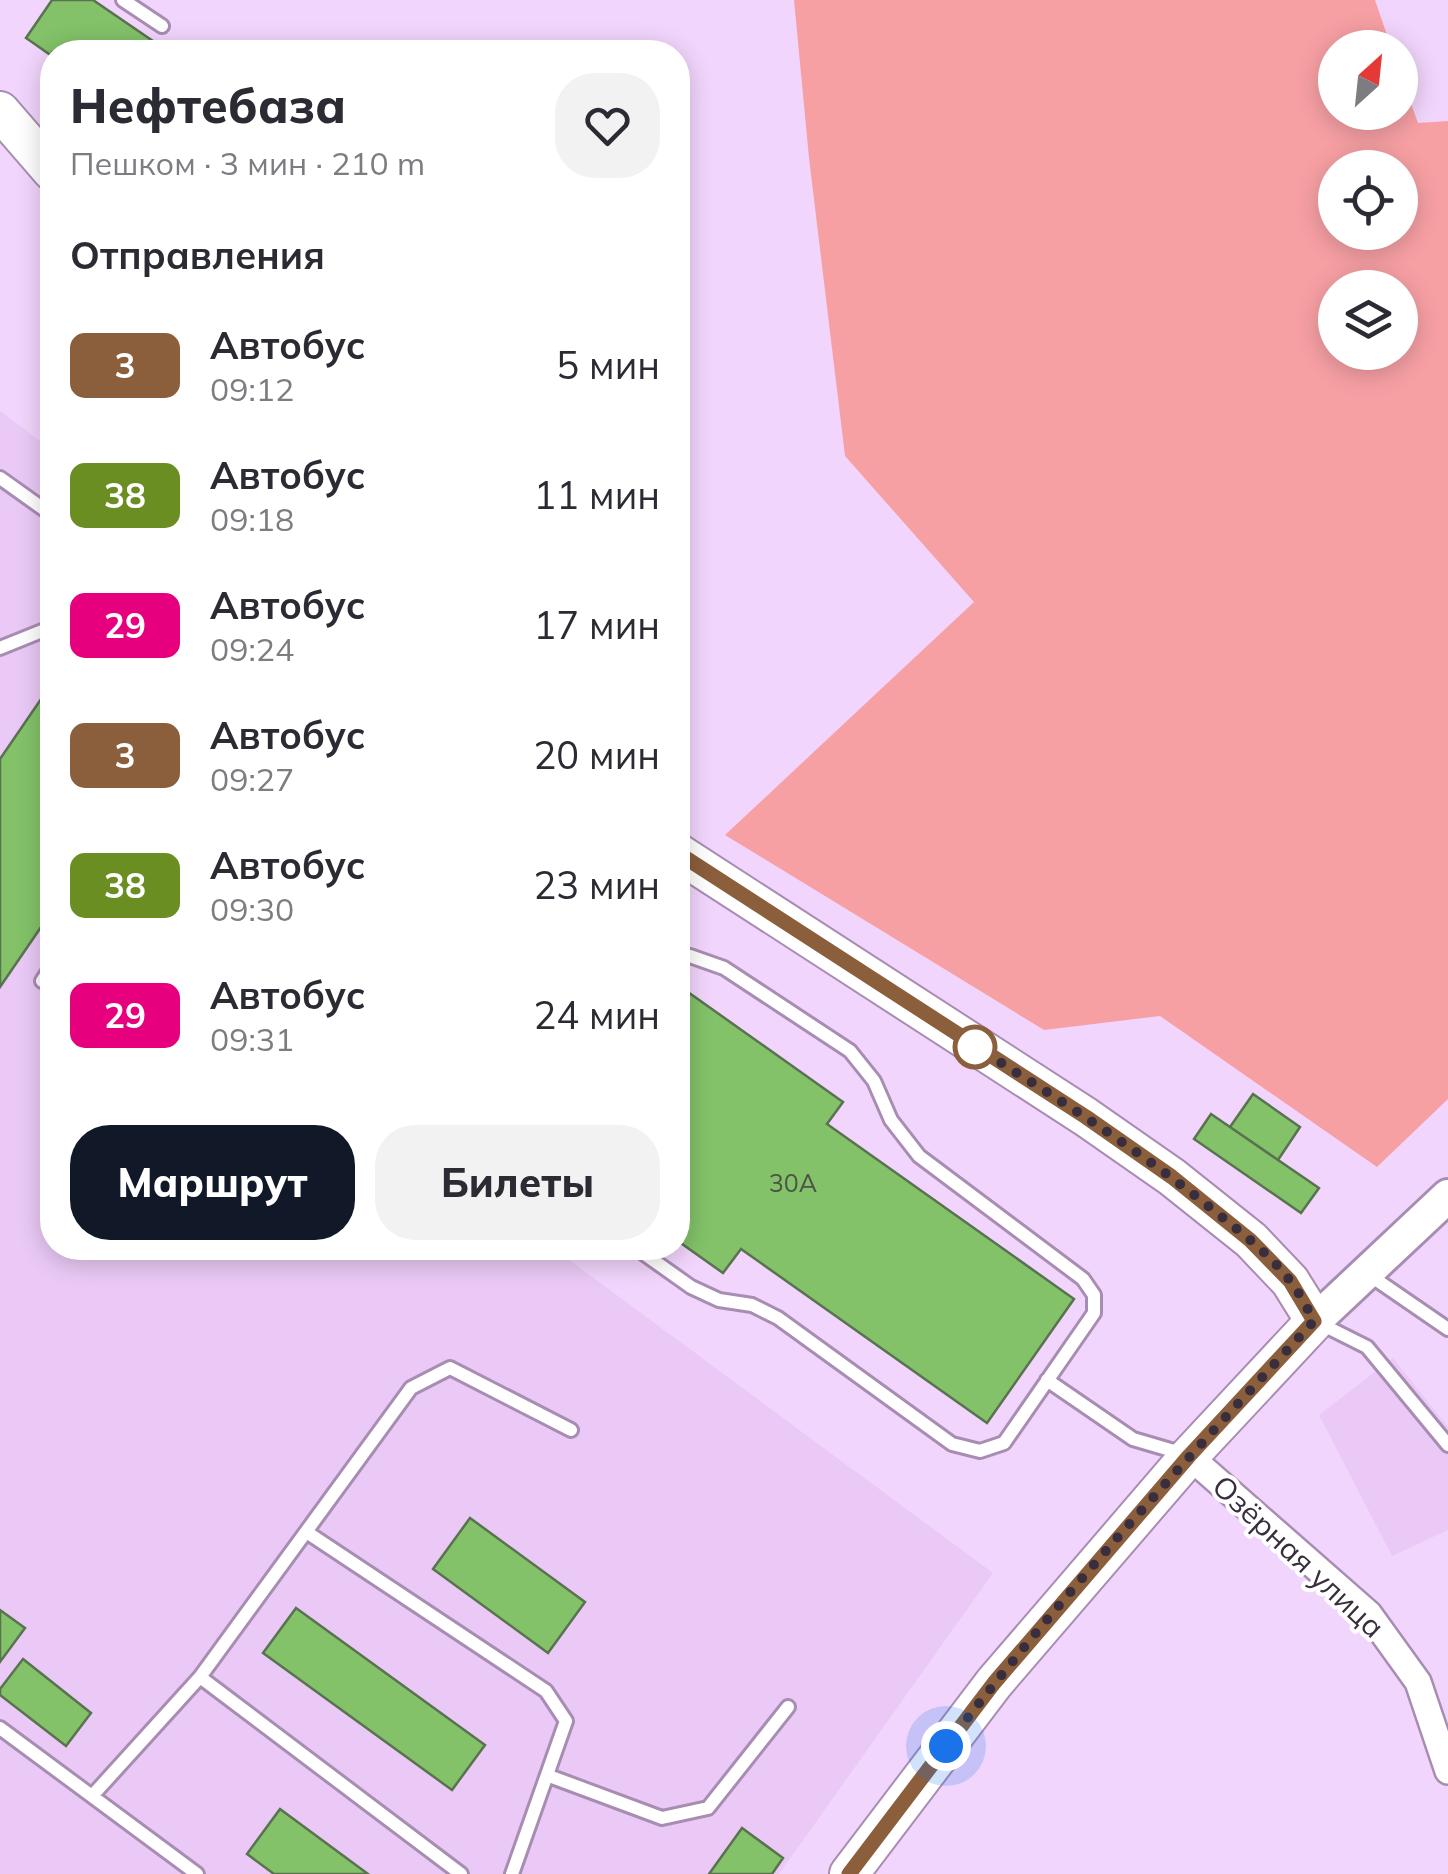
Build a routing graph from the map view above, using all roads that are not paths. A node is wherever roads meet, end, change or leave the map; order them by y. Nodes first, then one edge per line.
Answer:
1 (123, 0) edge
2 (162, 26) dead end
3 (0, 111) edge
4 (40, 158) edge
5 (0, 478) edge
6 (40, 507) edge
7 (40, 632) edge
8 (0, 648) edge
9 (690, 861) edge
10 (690, 956) edge
11 (1448, 1196) edge
12 (653, 1260) edge
13 (1366, 1272) junction
14 (1314, 1321) junction
15 (1448, 1328) edge
16 (1047, 1380) junction
17 (570, 1430) dead end
18 (1448, 1445) edge
19 (1189, 1456) junction
20 (308, 1534) junction
21 (200, 1676) junction
22 (788, 1707) dead end
23 (0, 1728) edge
24 (1448, 1771) edge
25 (549, 1776) junction
26 (92, 1796) junction
27 (197, 1874) edge
28 (461, 1874) edge
29 (512, 1874) edge
30 (849, 1874) edge

1 - 2 lane
3 - 4 main road
5 - 6 lane
7 - 8 lane
9 - 14 main road
10 - 16 lane
11 - 13 street
12 - 16 lane
13 - 14 street
13 - 15 lane
14 - 18 lane
14 - 19 main road
16 - 19 lane
17 - 20 lane
19 - 24 street, Озёрная улица
19 - 30 main road
20 - 21 lane
20 - 25 lane
21 - 26 lane
21 - 28 lane
22 - 25 lane
23 - 26 lane
25 - 29 lane
26 - 27 lane

